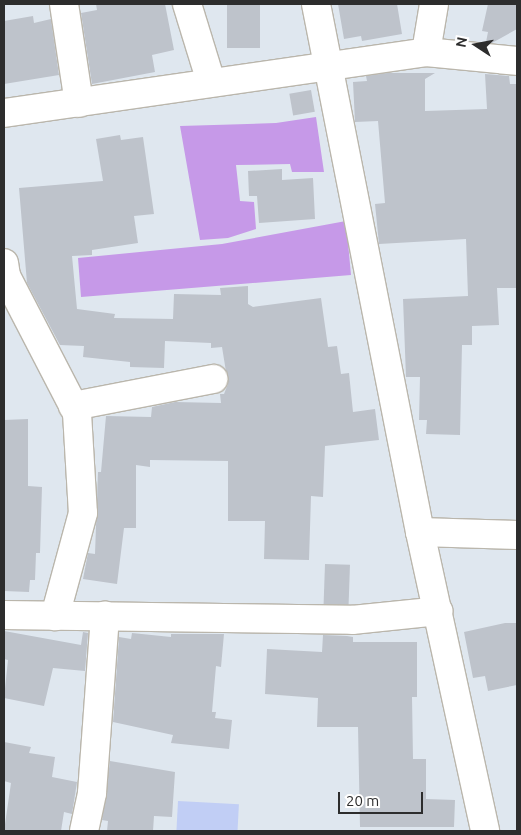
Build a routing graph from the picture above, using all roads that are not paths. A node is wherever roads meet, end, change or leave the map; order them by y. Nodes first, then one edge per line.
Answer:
1 (64, 4) edge
2 (187, 4) edge
3 (316, 4) edge
4 (434, 4) edge
5 (426, 52) junction
6 (517, 61) edge
7 (329, 65) junction
8 (211, 82) junction
9 (79, 103) junction
10 (4, 113) edge
11 (4, 263) edge
12 (212, 379) dead end
13 (73, 406) junction
14 (420, 532) junction
15 (517, 535) edge
16 (438, 611) junction
17 (4, 615) edge
18 (105, 615) junction
19 (54, 616) junction
20 (84, 831) edge
21 (485, 831) edge

1 - 9 street
2 - 8 street
3 - 7 street
4 - 5 street
5 - 6 street
5 - 7 street
7 - 8 street
7 - 14 street
8 - 9 street
9 - 10 street
11 - 13 street
12 - 13 street
13 - 19 street
14 - 15 street
14 - 16 street
16 - 18 street
16 - 21 street
17 - 19 street
18 - 19 street
18 - 20 street

